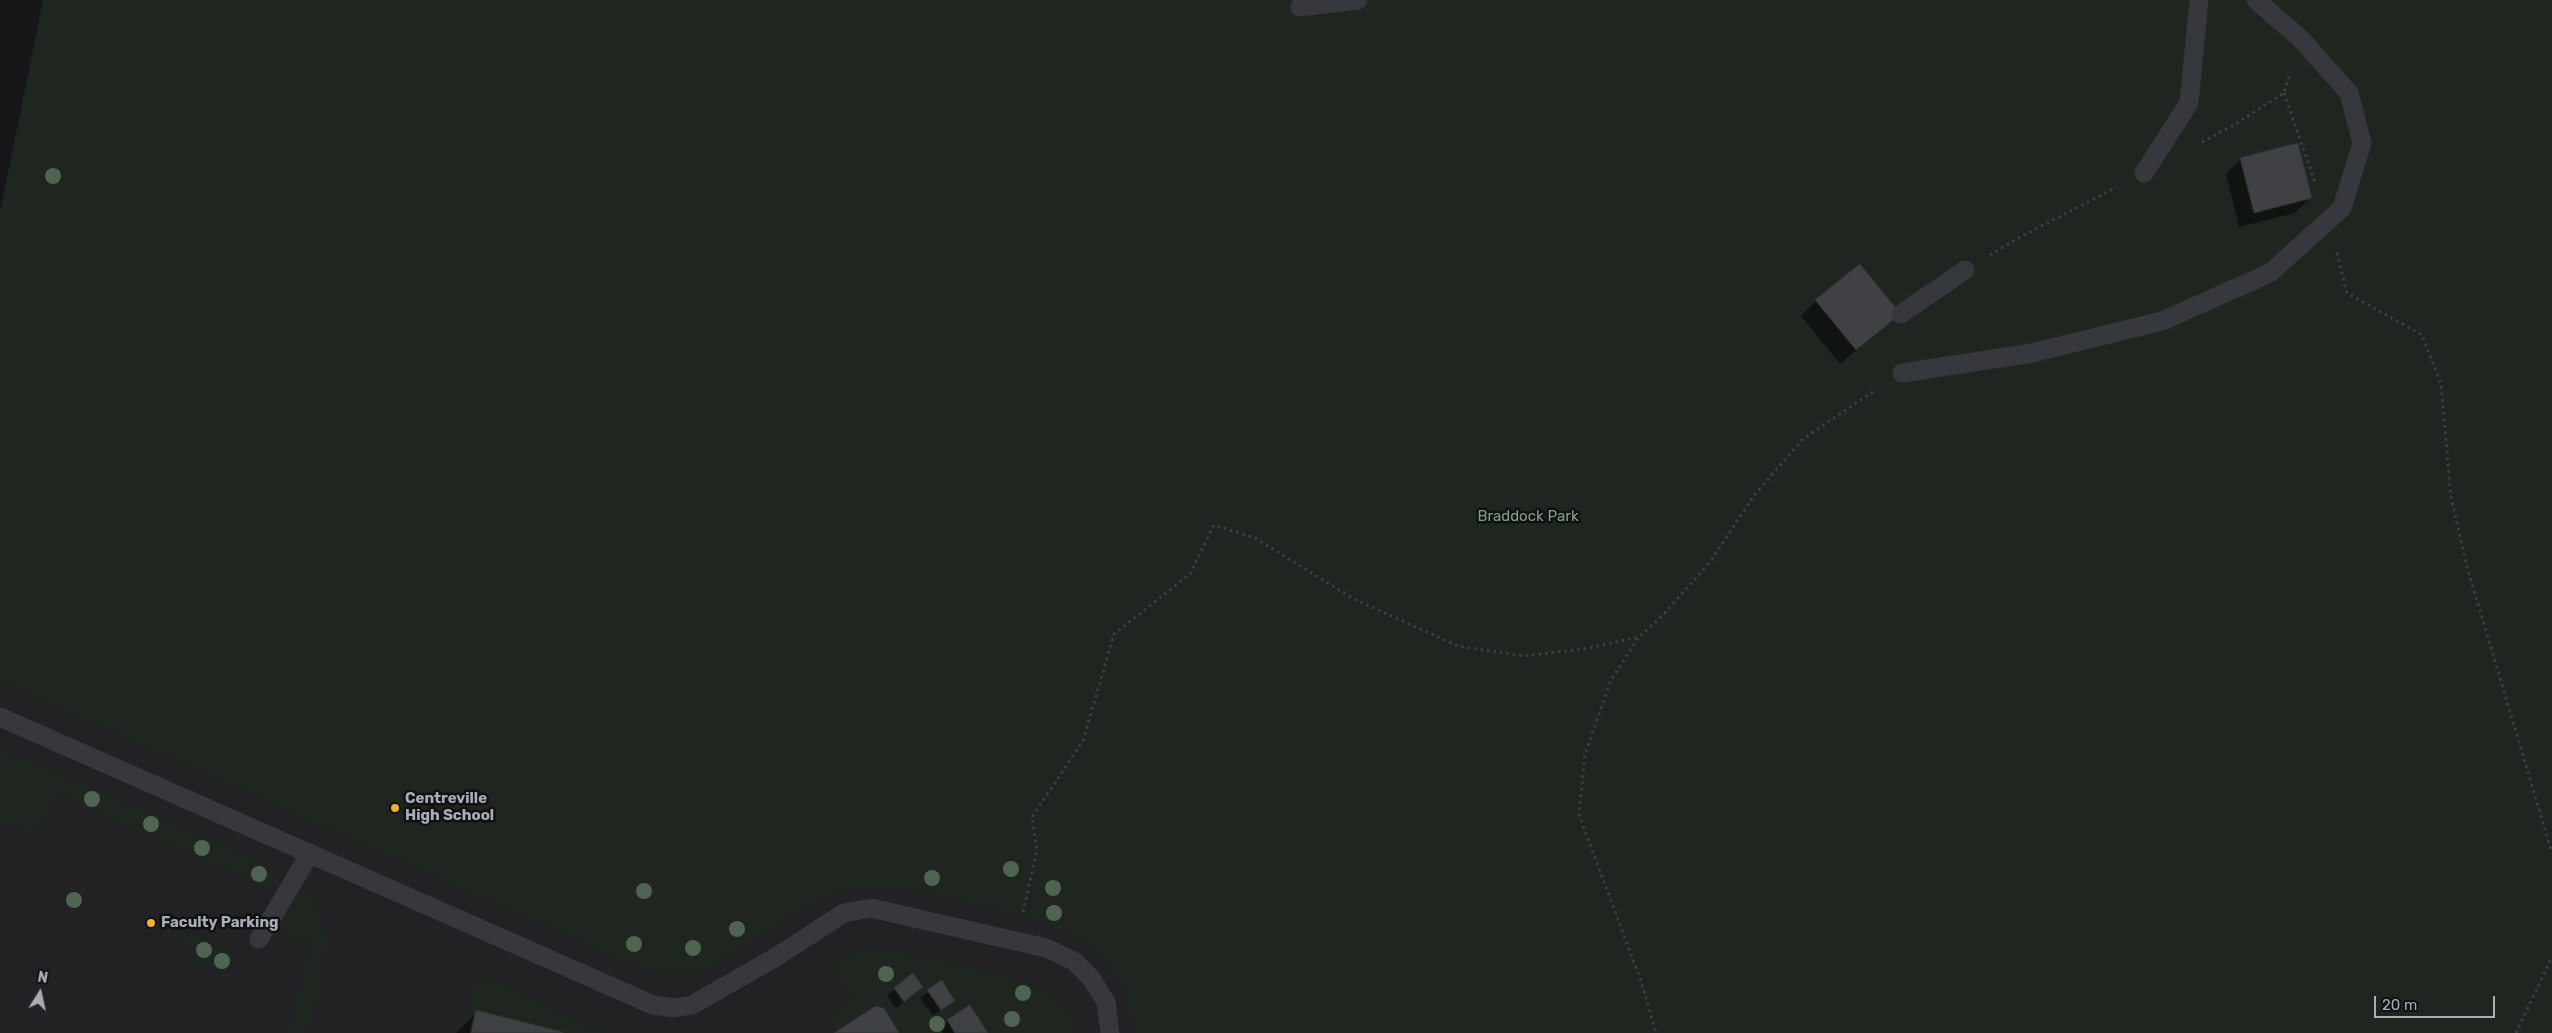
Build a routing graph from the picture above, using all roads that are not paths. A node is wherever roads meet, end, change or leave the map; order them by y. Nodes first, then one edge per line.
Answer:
1 (1358, 0) edge
2 (2199, 0) edge
3 (2256, 0) edge
4 (1300, 7) dead end
5 (2144, 173) road end
6 (1966, 270) road end
7 (1901, 314) dead end
8 (1902, 373) road end
9 (0, 717) edge
10 (309, 855) junction
11 (258, 939) dead end
12 (1110, 1033) edge

1 - 4 lane
2 - 5 lane
3 - 8 lane
6 - 7 lane
9 - 10 lane
10 - 11 lane
10 - 12 lane

